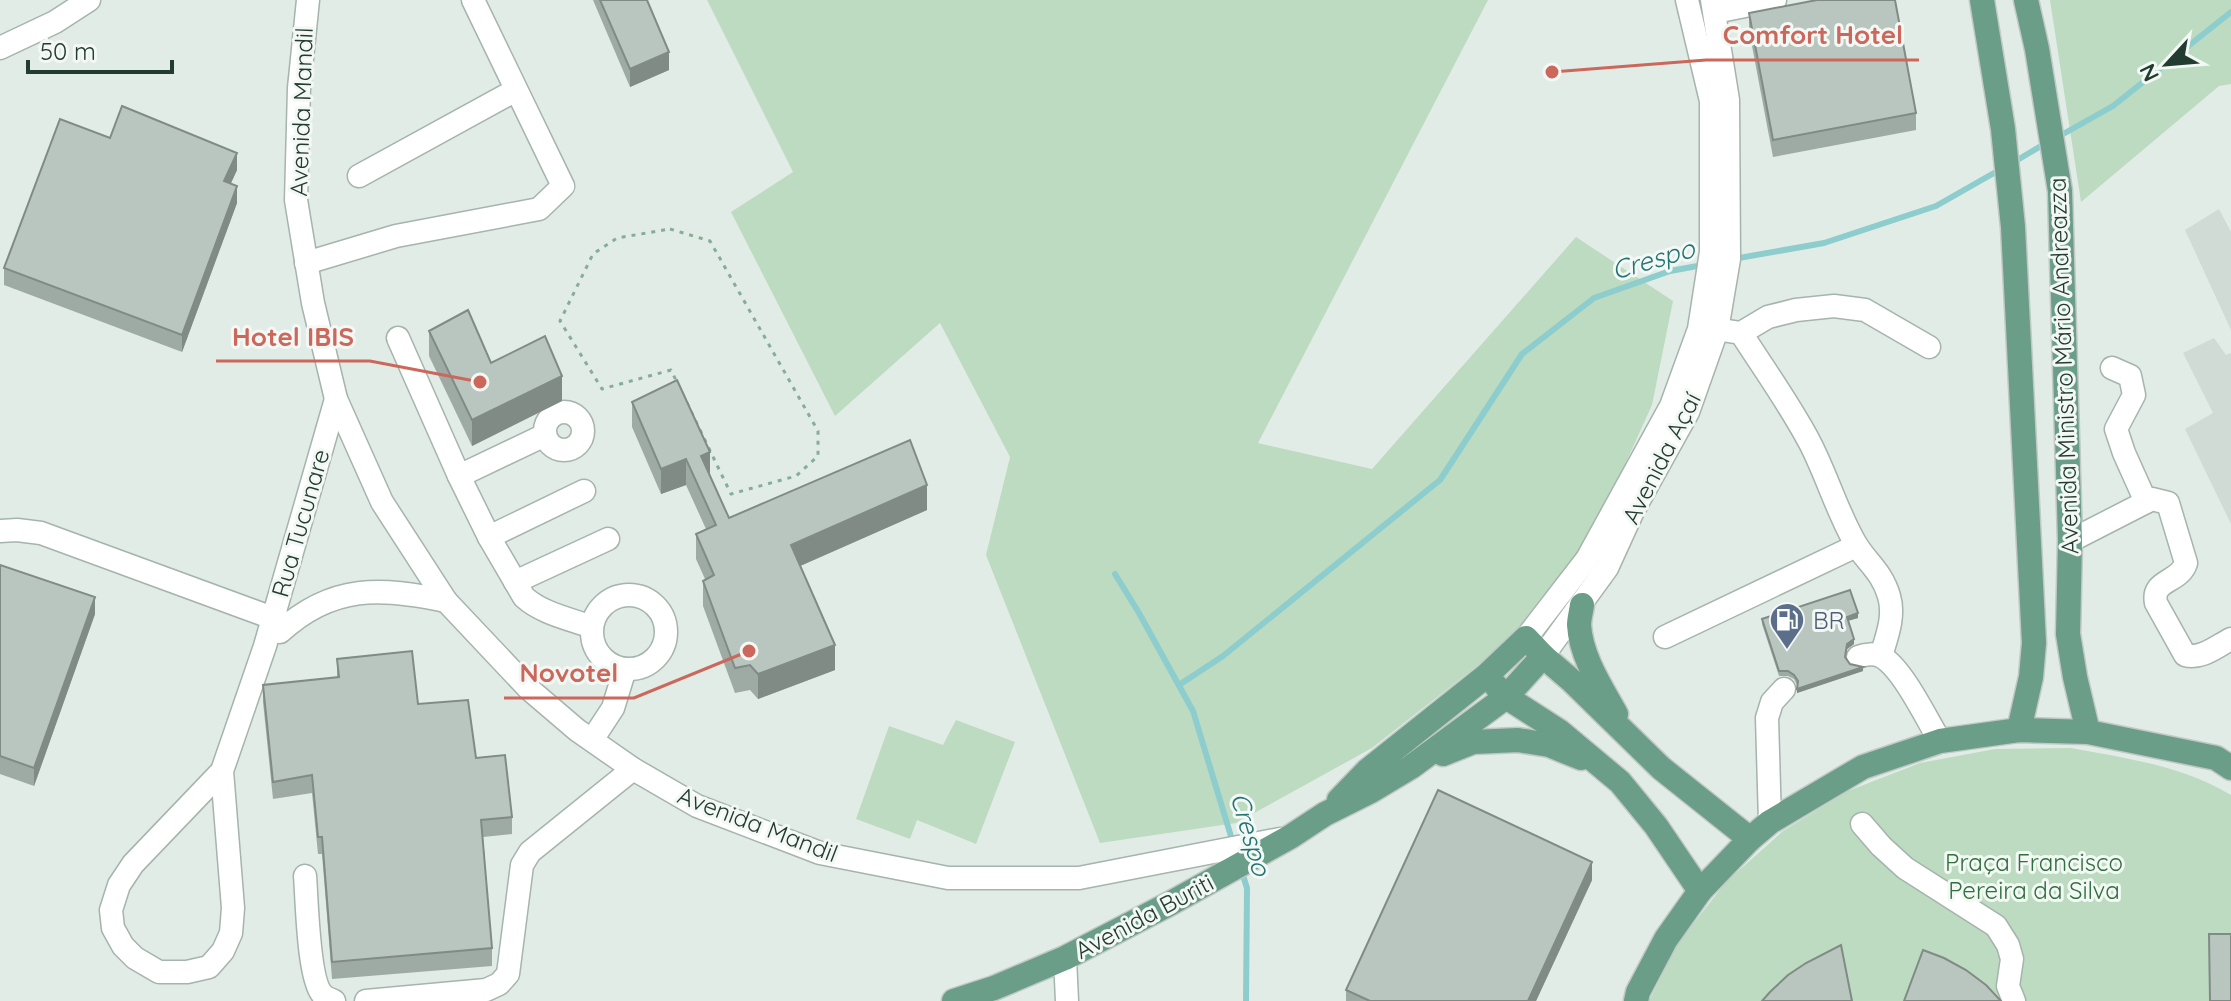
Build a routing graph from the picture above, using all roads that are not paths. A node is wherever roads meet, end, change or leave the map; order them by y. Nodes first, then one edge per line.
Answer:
1 (89, 0) edge
2 (473, 0) edge
3 (1687, 0) edge
4 (1775, 0) edge
5 (1982, 0) edge
6 (2026, 0) edge
7 (305, 3) edge
8 (1713, 6) edge
9 (0, 48) edge
10 (516, 90) junction
11 (359, 176) dead end
12 (306, 263) junction
13 (1708, 329) junction
14 (1741, 333) junction
15 (398, 338) dead end
16 (1929, 347) dead end
17 (2112, 368) dead end
18 (336, 399) junction
19 (545, 435) dead end
20 (459, 476) junction
21 (584, 491) dead end
22 (2146, 502) junction
23 (0, 531) edge
24 (489, 537) junction
25 (608, 539) dead end
26 (2070, 541) junction
27 (1856, 546) junction
28 (515, 582) junction
29 (446, 601) junction
30 (1582, 605) junction
31 (281, 621) junction
32 (592, 627) junction
33 (1665, 637) dead end
34 (1526, 638) junction
35 (2231, 639) edge
36 (1543, 656) junction
37 (1881, 656) junction
38 (1858, 657) dead end
39 (618, 667) junction
40 (1486, 676) junction
41 (1784, 689) dead end
42 (1506, 697) junction
43 (2019, 730) junction
44 (2088, 732) junction
45 (585, 735) junction
46 (1629, 737) junction
47 (1940, 741) junction
48 (2226, 759) edge
49 (1411, 767) junction
50 (1603, 767) junction
51 (633, 769) junction
52 (222, 771) junction
53 (1325, 814) junction
54 (1770, 822) junction
55 (1862, 824) dead end
56 (1290, 837) junction
57 (1750, 839) junction
58 (305, 876) dead end
59 (1700, 891) junction
60 (1065, 958) junction
61 (994, 994) edge
62 (334, 1001) edge
63 (366, 1001) edge
64 (954, 1001) edge
65 (1067, 1001) edge
66 (1636, 1001) edge
67 (2014, 1001) edge

1 - 9 street
2 - 10 street
3 - 13 street, Avenida Açaí
4 - 8 street
5 - 43 main road, Avenida Ministro Mário Andreazza
6 - 26 main road, Avenida Ministro Mário Andreazza
7 - 12 street, Avenida Mandil
8 - 13 street, Avenida Açaí
10 - 11 street
10 - 12 street
12 - 18 street, Avenida Mandil
13 - 14 street
13 - 30 street, Avenida Açaí
13 - 34 street, Avenida Açaí
14 - 16 street
14 - 27 street
15 - 20 street
17 - 22 street
18 - 29 street, Avenida Mandil
18 - 31 street, Rua Tucunare
19 - 20 street
20 - 24 street
21 - 24 street
22 - 26 street
22 - 35 street
23 - 31 street
24 - 28 street
25 - 28 street
26 - 44 main road, Avenida Ministro Mário Andreazza
27 - 33 street
27 - 37 street
28 - 32 street
29 - 31 street, Rua Tucunare
29 - 45 street, Avenida Mandil
30 - 36 street, Avenida Açaí
30 - 46 main road
31 - 52 street, Rua Tucunare
32 - 39 street
32 - 39 street
34 - 36 main road
34 - 40 main road, Avenida Buriti
36 - 42 main road, Avenida Buriti
36 - 46 main road
37 - 38 street
37 - 47 street
39 - 45 street
40 - 42 main road
40 - 53 main road, Avenida Buriti
41 - 54 street
42 - 49 main road, Avenida Buriti
42 - 50 main road
43 - 44 main road
43 - 47 main road
44 - 48 main road
45 - 51 street, Avenida Mandil
46 - 57 main road
47 - 54 main road
49 - 50 main road
49 - 53 main road, Avenida Buriti
50 - 59 main road
51 - 56 street, Avenida Mandil
51 - 63 street
52 - 52 street, Rua Tucunare
53 - 56 main road, Avenida Buriti
54 - 57 main road
55 - 67 street
56 - 60 main road, Avenida Buriti
57 - 59 main road
58 - 62 street
59 - 66 main road
60 - 61 main road, Avenida Buriti
60 - 65 street
61 - 64 main road, Avenida Buriti

